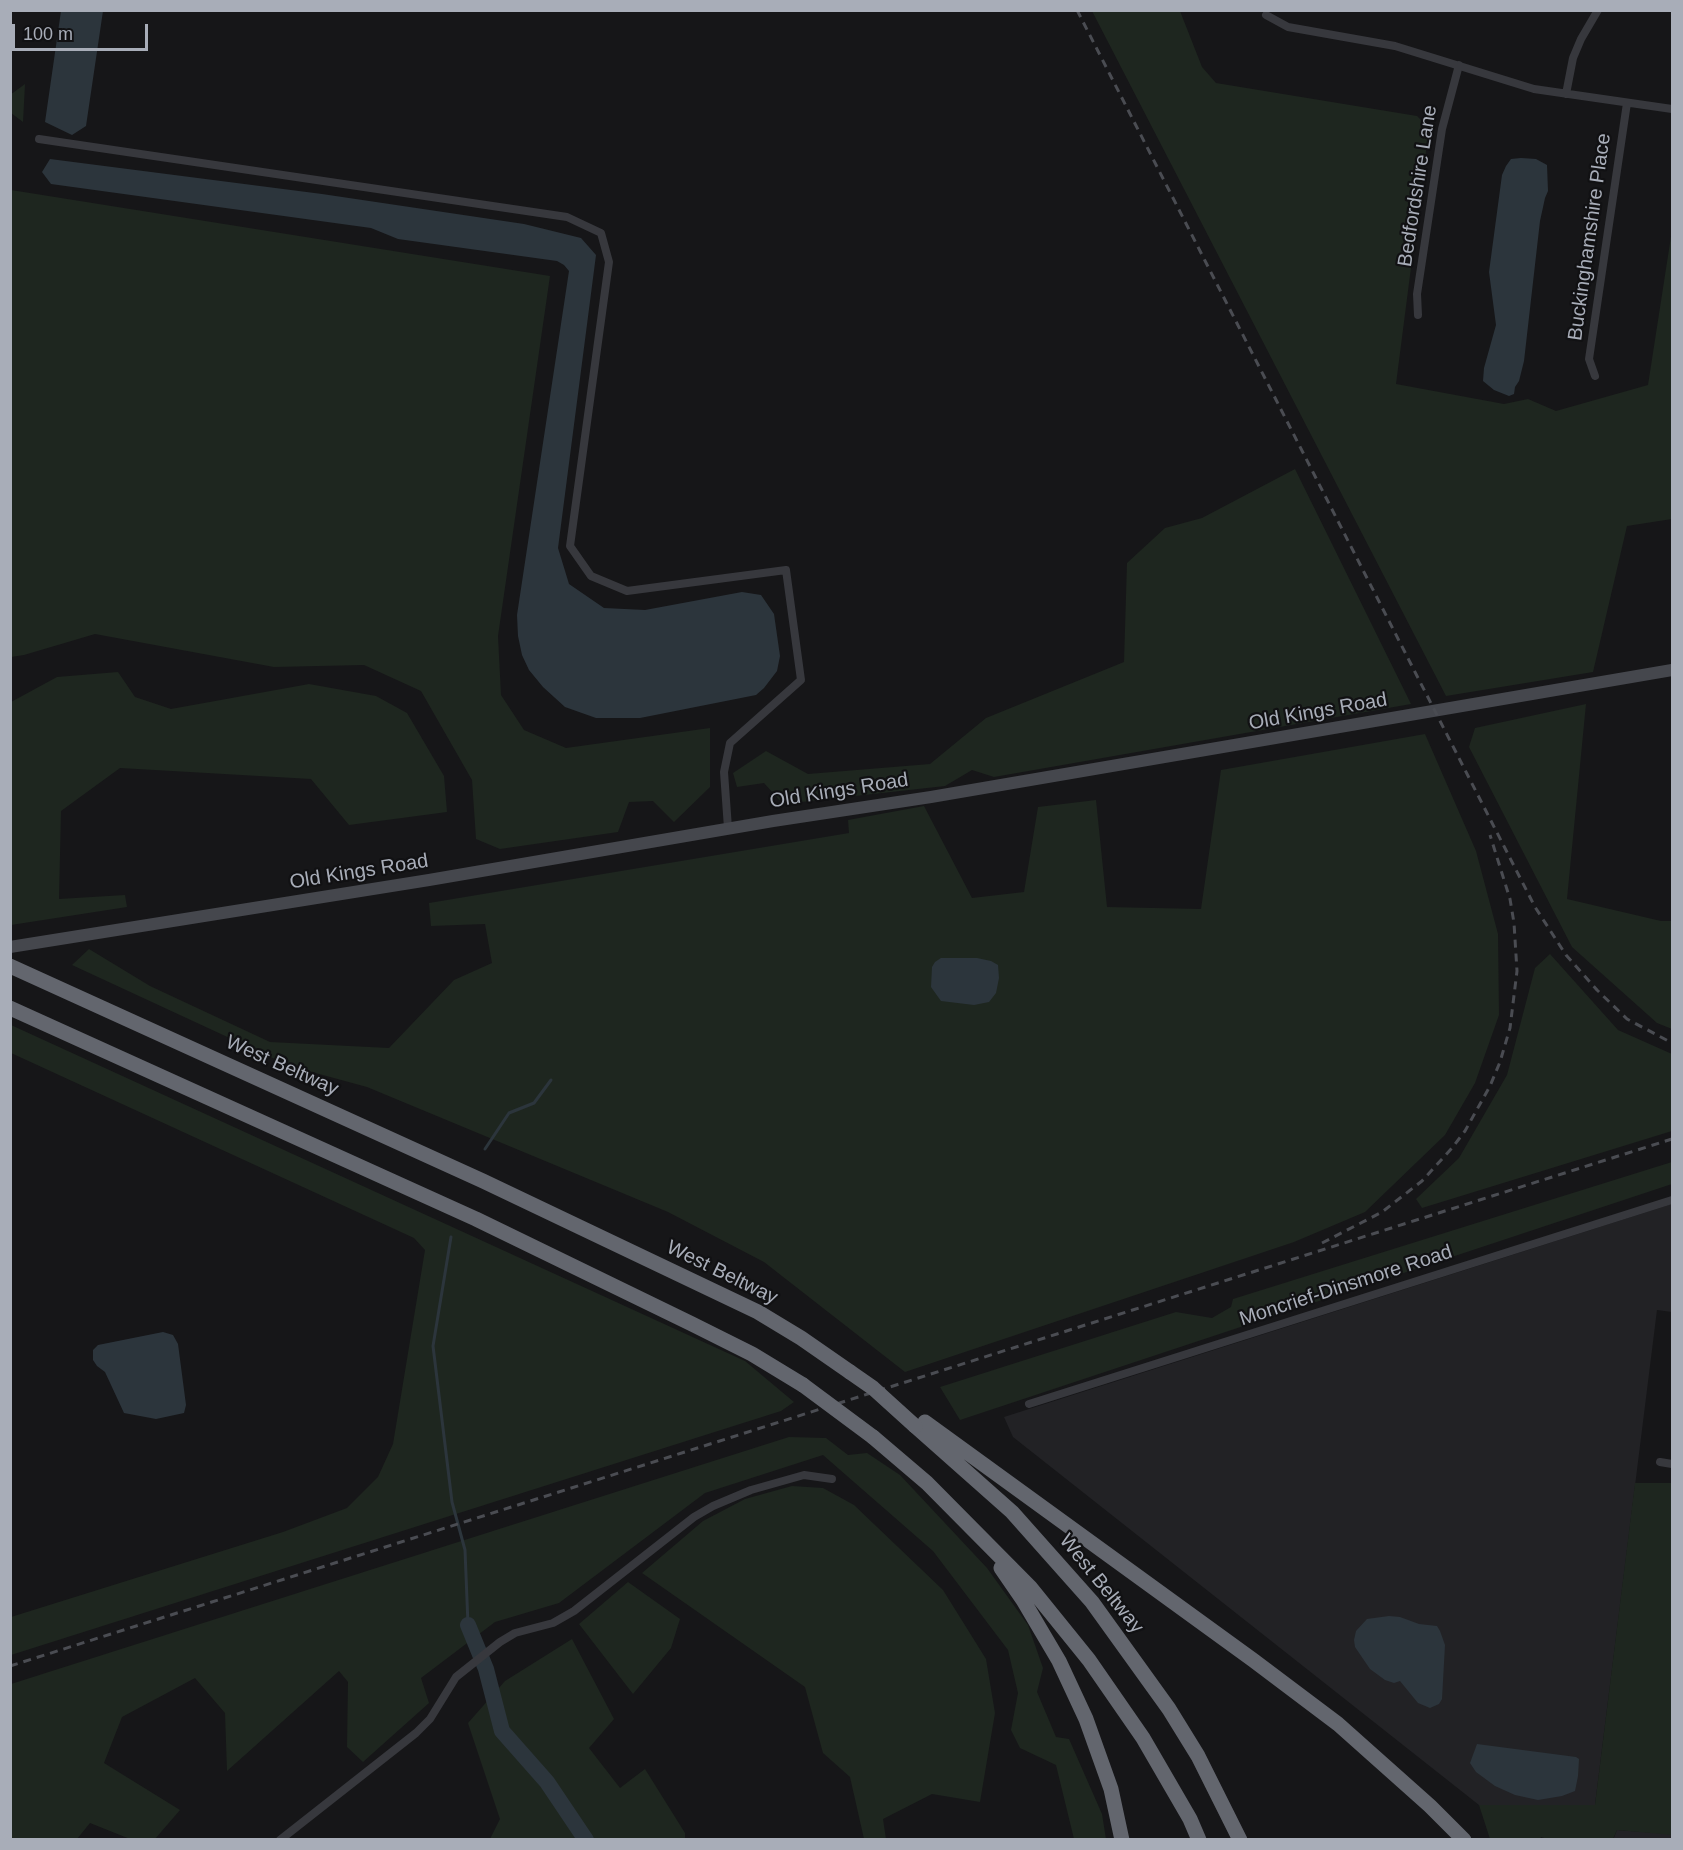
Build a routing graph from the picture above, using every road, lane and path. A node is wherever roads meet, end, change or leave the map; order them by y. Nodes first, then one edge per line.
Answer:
1 (1598, 10) edge
2 (1266, 15) dead end
3 (1459, 65) junction
4 (1566, 94) junction
5 (1627, 103) junction
6 (1672, 109) edge
7 (39, 139) dead end
8 (1418, 315) dead end
9 (1595, 376) dead end
10 (1672, 670) edge
11 (728, 828) junction
12 (10, 947) edge
13 (10, 966) edge
14 (10, 1008) edge
15 (1672, 1200) edge
16 (1029, 1404) dead end
17 (920, 1424) junction
18 (1660, 1462) dead end
19 (1672, 1464) edge
20 (832, 1479) dead end
21 (977, 1533) junction
22 (280, 1839) edge
23 (1122, 1839) edge
24 (1199, 1839) edge
25 (1240, 1839) edge
26 (1464, 1839) edge

1 - 4 street
2 - 3 street
3 - 4 street
3 - 8 street, Bedfordshire Lane
4 - 5 street
5 - 6 street
5 - 9 street, Buckinghamshire Place
7 - 11 street
10 - 11 street, Old Kings Road
11 - 12 street, Old Kings Road
13 - 17 highway, West Beltway, bridge
14 - 21 highway, bridge
15 - 16 street, Moncrief-Dinsmore Road
17 - 25 highway, West Beltway
17 - 26 highway
18 - 19 street
20 - 22 street
21 - 23 highway
21 - 24 highway

